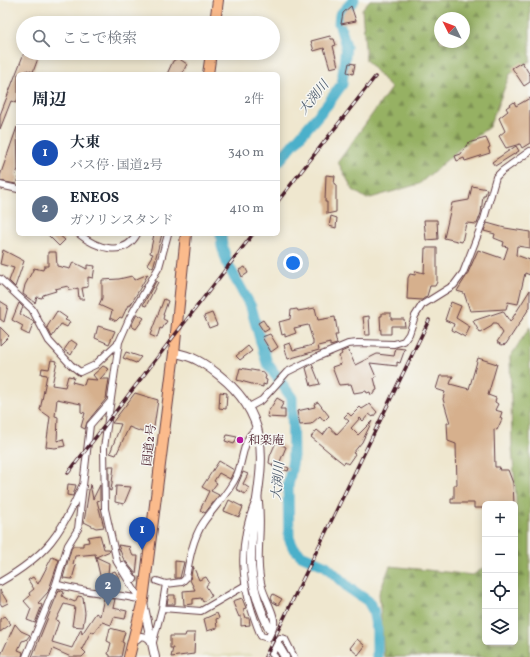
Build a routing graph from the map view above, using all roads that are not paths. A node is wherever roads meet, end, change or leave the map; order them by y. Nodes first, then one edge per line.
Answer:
1 (218, 0) edge
2 (216, 16) edge
3 (210, 60) edge
4 (208, 72) edge
5 (530, 151) edge
6 (0, 185) edge
7 (16, 189) edge
8 (83, 236) edge
9 (137, 236) edge
10 (167, 236) edge
11 (186, 236) edge
12 (0, 279) edge
13 (119, 342) junction
14 (174, 353) junction
15 (110, 402) junction
16 (249, 408) junction
17 (256, 429) junction
18 (84, 481) junction
19 (258, 496) junction
20 (116, 556) junction
21 (134, 579) dead end
22 (157, 581) tunnel mouth
23 (0, 582) edge
24 (56, 584) junction
25 (166, 584) junction
26 (244, 586) junction
27 (143, 600) junction
28 (162, 608) junction
29 (269, 628) tunnel mouth
30 (152, 642) junction
31 (279, 647) tunnel mouth
32 (130, 652) edge
33 (26, 657) edge
34 (155, 657) edge
35 (274, 657) edge
36 (285, 657) edge
37 (294, 657) edge

1 - 2 highway
3 - 4 highway
5 - 16 street
6 - 7 street
8 - 9 street
10 - 13 street
11 - 14 highway, 国道2号
12 - 13 street
13 - 15 street
14 - 16 street
14 - 27 highway, 国道2号
15 - 18 street
15 - 20 street
16 - 17 street
17 - 19 street
17 - 25 street
18 - 23 street
18 - 24 street
19 - 26 street
19 - 26 street
19 - 29 street
20 - 21 street
20 - 27 street
22 - 25 street
24 - 27 street
24 - 33 street
25 - 28 street
26 - 28 street
27 - 30 street
27 - 32 highway, 国道2号
28 - 30 street
30 - 32 street
30 - 34 street
31 - 36 street
35 - 37 street

